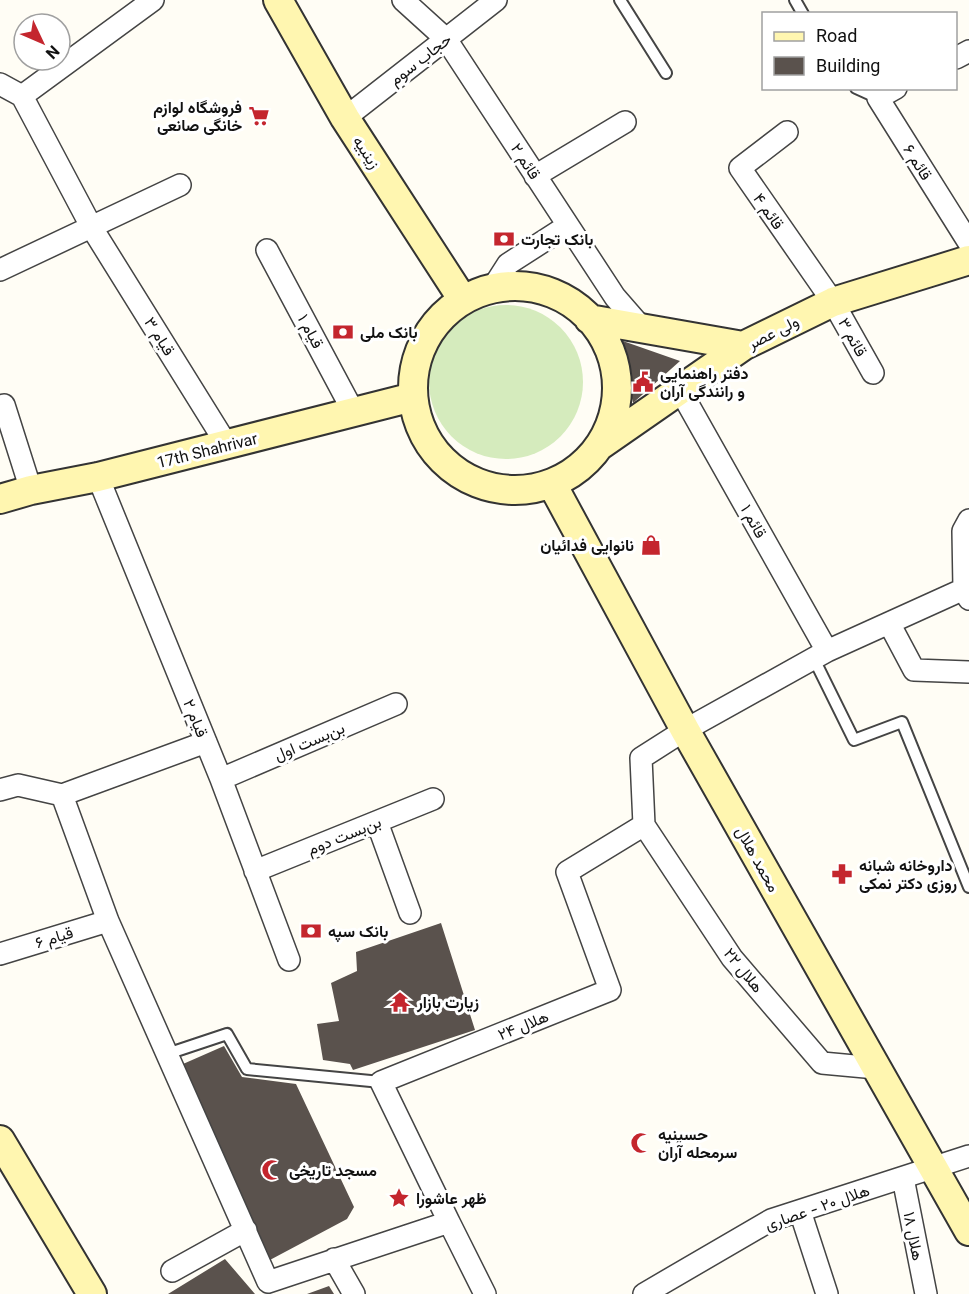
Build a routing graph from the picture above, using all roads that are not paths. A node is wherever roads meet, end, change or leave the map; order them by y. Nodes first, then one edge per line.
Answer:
1 (153, 0) edge
2 (278, 0) edge
3 (403, 0) edge
4 (496, 0) edge
5 (620, 0) edge
6 (446, 39) junction
7 (666, 73) dead end
8 (0, 84) edge
9 (868, 90) edge
10 (887, 93) edge
11 (22, 96) junction
12 (345, 118) junction
13 (625, 122) dead end
14 (787, 132) dead end
15 (535, 176) junction
16 (180, 185) dead end
17 (567, 226) junction
18 (92, 228) junction
19 (969, 243) edge
20 (267, 250) dead end
21 (969, 260) edge
22 (0, 270) edge
23 (492, 289) junction
24 (463, 300) junction
25 (833, 302) junction
26 (589, 319) junction
27 (642, 328) junction
28 (743, 346) junction
29 (873, 373) dead end
30 (680, 390) junction
31 (413, 397) junction
32 (4, 405) dead end
33 (354, 413) junction
34 (227, 445) junction
35 (599, 447) junction
36 (98, 477) junction
37 (552, 484) junction
38 (31, 490) junction
39 (0, 499) edge
40 (969, 520) edge
41 (967, 594) edge
42 (889, 623) junction
43 (820, 655) junction
44 (969, 672) edge
45 (396, 704) dead end
46 (685, 730) junction
47 (206, 742) junction
48 (221, 779) junction
49 (0, 790) edge
50 (62, 795) junction
51 (433, 799) dead end
52 (377, 822) junction
53 (644, 825) junction
54 (255, 871) junction
55 (969, 887) edge
56 (410, 913) dead end
57 (108, 921) junction
58 (0, 954) edge
59 (289, 960) dead end
60 (167, 1054) junction
61 (876, 1068) junction
62 (381, 1082) junction
63 (0, 1140) edge
64 (969, 1156) edge
65 (933, 1168) junction
66 (903, 1178) junction
67 (800, 1211) junction
68 (449, 1222) junction
69 (246, 1230) junction
70 (969, 1231) edge
71 (334, 1259) junction
72 (172, 1271) dead end
73 (89, 1293) edge
74 (354, 1294) edge
75 (485, 1294) edge
76 (644, 1294) edge
77 (826, 1294) edge
78 (926, 1294) edge

1 - 11 street
2 - 12 main road, زینبیه
3 - 6 street, قائم ۲
4 - 6 street, حجاب سوم
5 - 7 lane
6 - 12 street, حجاب سوم
6 - 15 street, قائم ۲
8 - 11 street
9 - 10 lane
10 - 19 street, قائم ۶
11 - 18 street, قیام ۳
12 - 24 main road, زینبیه
13 - 15 street
14 - 25 street, قائم ۴
15 - 17 street, قائم ۲
16 - 18 street
17 - 23 street
17 - 27 street, قائم ۲
18 - 22 street
18 - 34 street, قیام ۳
20 - 33 street, قیام ۱
21 - 25 main road, ولی عصر
23 - 24 main road
23 - 26 main road
24 - 31 main road
25 - 28 main road, ولی عصر
25 - 29 street, قائم ۳
26 - 27 main road
26 - 35 main road
27 - 28 main road
28 - 30 main road, ولی عصر
30 - 35 main road, ولی عصر
30 - 43 street, قائم ۱
31 - 33 main road, 17th Shahrivar
31 - 37 main road
32 - 38 street
33 - 34 main road, 17th Shahrivar
34 - 36 main road, 17th Shahrivar
35 - 37 main road
36 - 38 main road, 17th Shahrivar
36 - 47 street, قیام ۲
37 - 46 main road, محمد هلال
38 - 39 main road, 17th Shahrivar
40 - 41 street
41 - 42 street
42 - 43 street
42 - 44 street
43 - 46 street
43 - 55 lane
45 - 48 street, بن‌بست اول
46 - 53 street
46 - 61 main road, محمد هلال
47 - 48 street, قیام ۲
47 - 50 street
48 - 54 street, قیام ۲
49 - 50 street
50 - 57 street
51 - 52 street, بن‌بست دوم
52 - 54 street, بن‌بست دوم
52 - 56 street
53 - 61 street, هلال ۲۲
53 - 62 street, هلال ۲۴
54 - 59 street, قیام ۲
57 - 58 street, قیام ۶
57 - 60 street
60 - 62 lane
60 - 69 street
61 - 65 main road, محمد هلال
62 - 68 street
63 - 73 main road
64 - 65 street, هلال ۲۰ - عصاری
65 - 66 street, هلال ۲۰ - عصاری
65 - 70 main road, محمد هلال
66 - 67 street, هلال ۲۰ - عصاری
66 - 78 street, هلال ۱۸
67 - 76 street, هلال ۲۰ - عصاری
67 - 77 street
68 - 71 street
68 - 75 street
69 - 71 street
69 - 72 street
71 - 74 street

